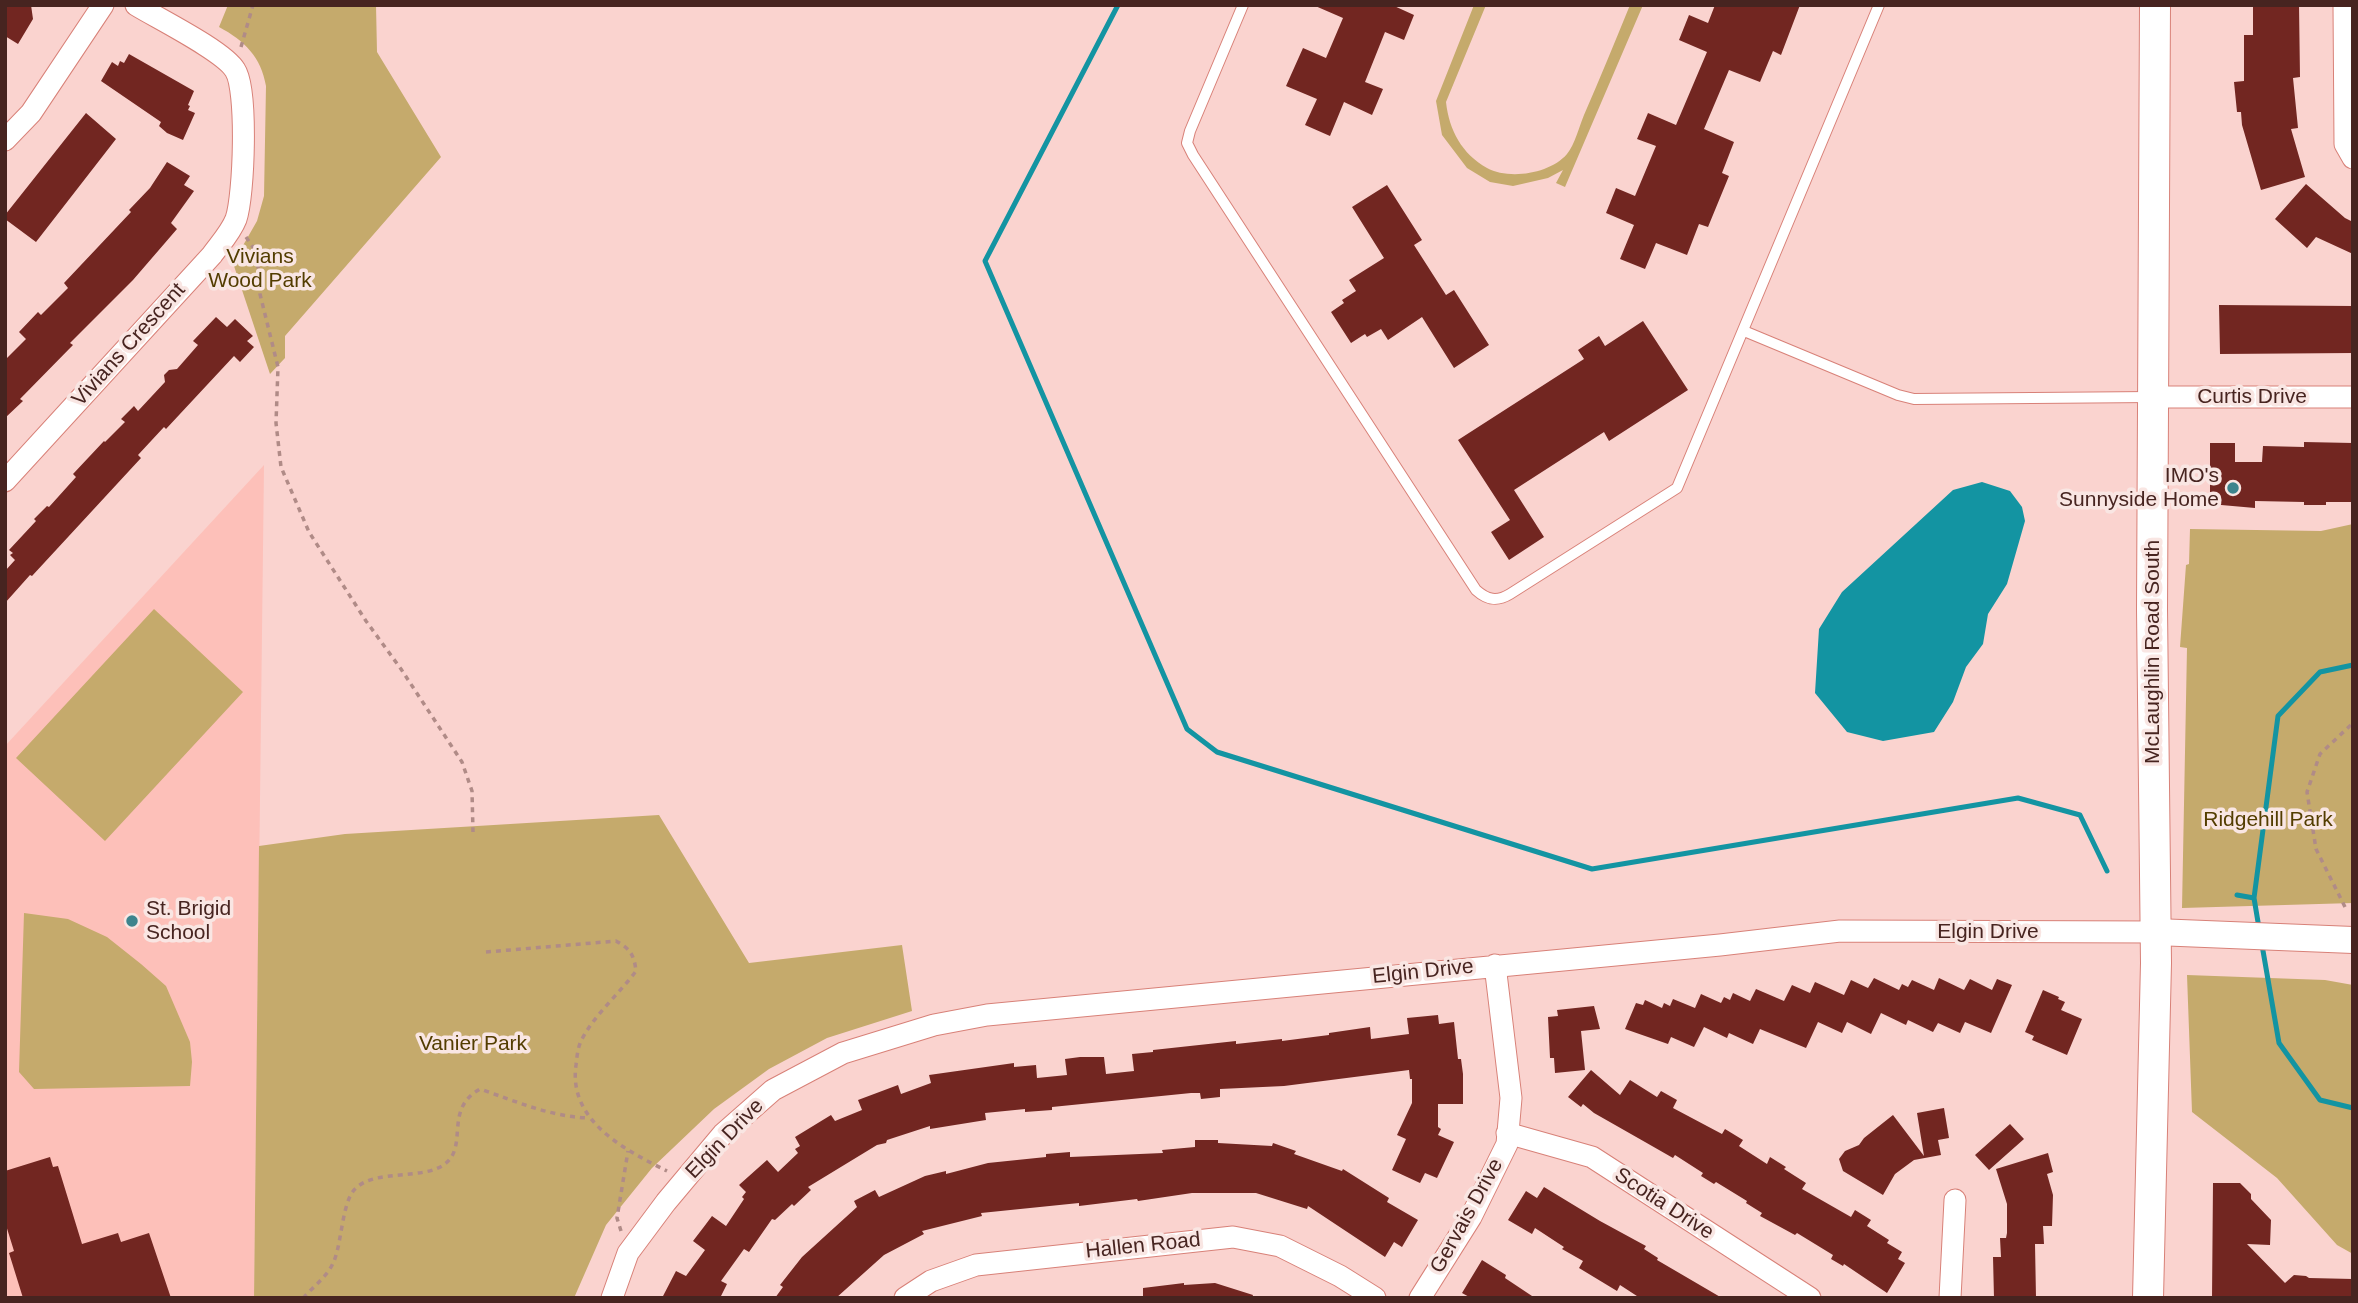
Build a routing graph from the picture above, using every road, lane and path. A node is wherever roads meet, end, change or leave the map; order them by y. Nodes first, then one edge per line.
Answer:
1 (103, 5) edge
2 (136, 5) edge
3 (253, 5) edge
4 (1243, 5) edge
5 (1878, 5) edge
6 (2155, 5) edge
7 (2344, 5) edge
8 (235, 69) junction
9 (5, 140) edge
10 (2353, 158) edge
11 (235, 221) junction
12 (1744, 331) junction
13 (2152, 397) junction
14 (2353, 397) edge
15 (5, 481) edge
16 (2353, 723) edge
17 (473, 832) dead end
18 (2346, 907) dead end
19 (2156, 932) junction
20 (2353, 940) edge
21 (486, 952) dead end
22 (1495, 965) junction
23 (588, 1118) junction
24 (1507, 1133) junction
25 (628, 1151) junction
26 (684, 1180) junction
27 (1955, 1199) dead end
28 (628, 1253) junction
29 (303, 1298) edge
30 (612, 1298) edge
31 (905, 1298) edge
32 (1375, 1298) edge
33 (1420, 1298) edge
34 (1810, 1298) edge
35 (1950, 1298) edge
36 (2148, 1298) edge

1 - 9 street
2 - 8 street
3 - 8 path
4 - 12 lane
5 - 12 lane
6 - 13 main road, McLaughlin Road South
7 - 10 street
8 - 11 street, Vivians Crescent
11 - 15 street, Vivians Crescent
11 - 17 path
12 - 13 lane
13 - 14 street, Curtis Drive
13 - 19 main road, McLaughlin Road South
16 - 18 path
19 - 20 street, Elgin Drive
19 - 22 street, Elgin Drive
19 - 36 main road, McLaughlin Road South
21 - 23 path
22 - 24 street, Gervais Drive
22 - 26 street, Elgin Drive
23 - 25 path
23 - 29 path
24 - 33 street, Gervais Drive
24 - 34 street, Scotia Drive
25 - 26 path
25 - 28 path
26 - 28 street, Elgin Drive
27 - 35 street
28 - 30 street, Elgin Drive
31 - 32 street, Hallen Road

